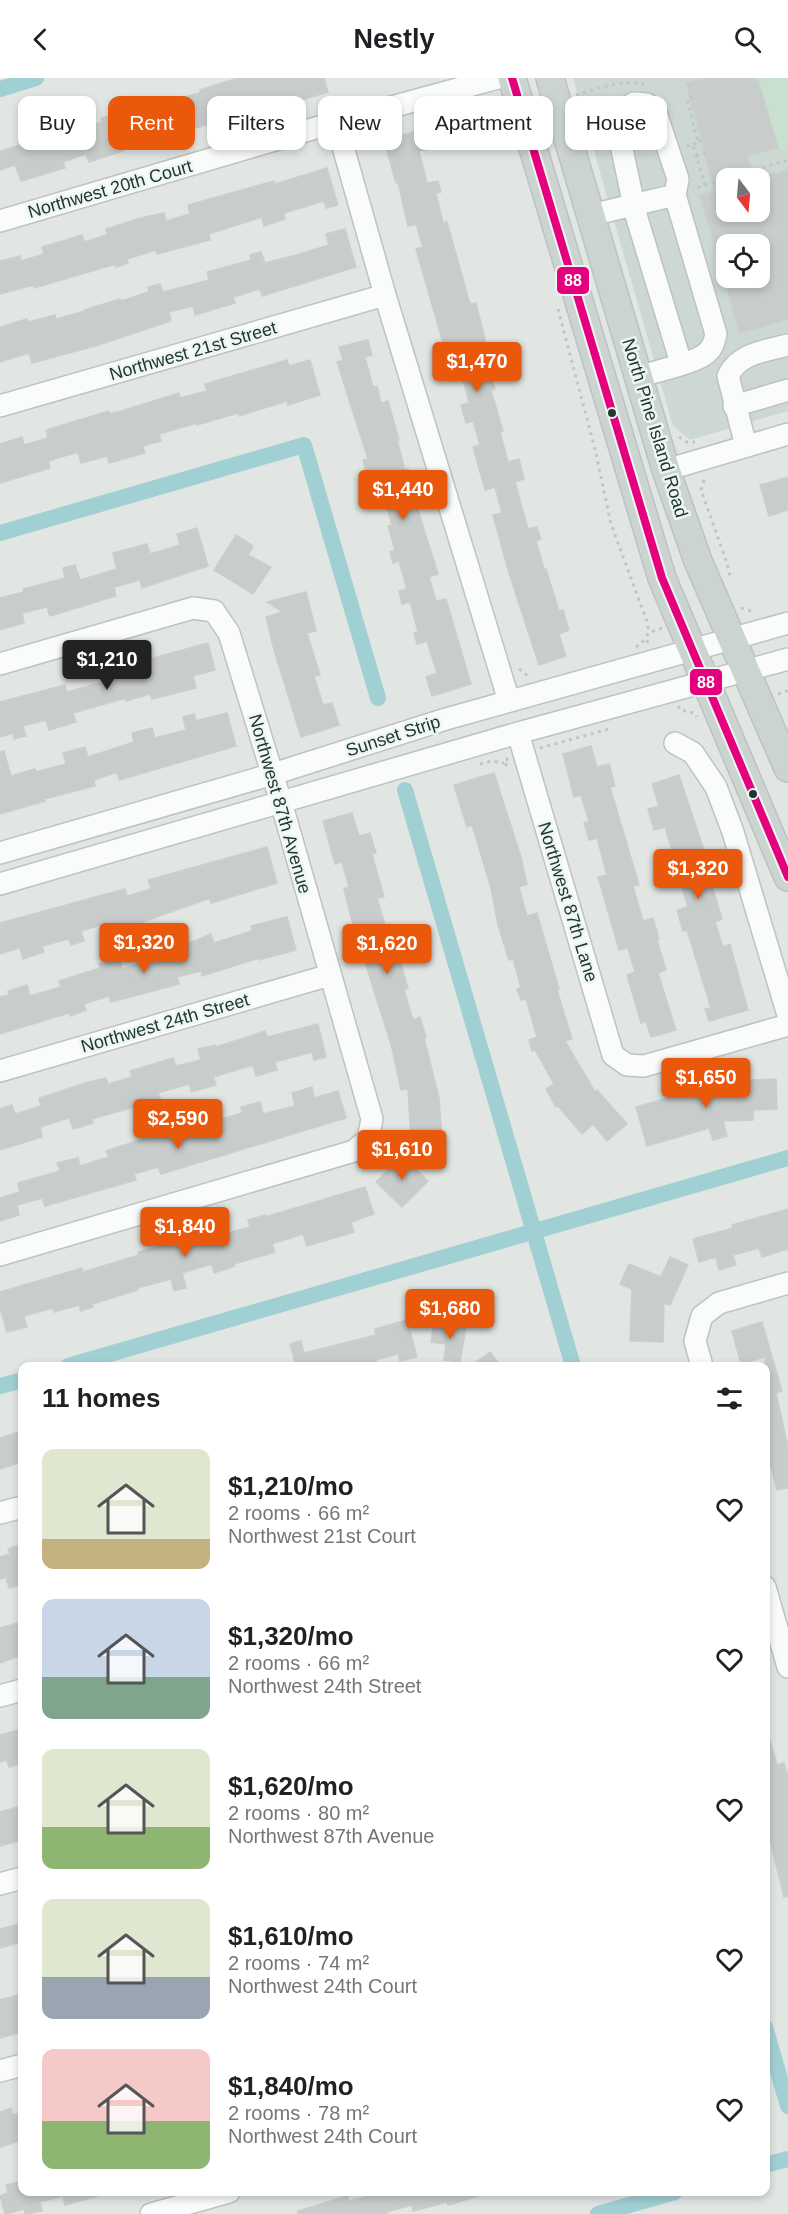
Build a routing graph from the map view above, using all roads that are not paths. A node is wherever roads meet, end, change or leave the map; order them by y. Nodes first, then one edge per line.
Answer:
1 (498, 78) edge
2 (512, 78) edge
3 (550, 78) edge
4 (402, 104) edge
5 (318, 127) edge
6 (344, 150) edge
7 (675, 195) junction
8 (635, 204) junction
9 (591, 215) junction
10 (0, 221) edge
11 (385, 295) junction
12 (788, 345) edge
13 (681, 363) junction
14 (638, 376) junction
15 (788, 390) edge
16 (0, 406) edge
17 (734, 406) junction
18 (788, 434) edge
19 (746, 446) junction
20 (666, 470) junction
21 (788, 623) edge
22 (731, 640) junction
23 (691, 651) junction
24 (788, 659) edge
25 (0, 664) edge
26 (744, 671) junction
27 (704, 682) junction
28 (509, 701) junction
29 (518, 733) junction
30 (675, 743) dead end
31 (788, 768) edge
32 (273, 774) junction
33 (281, 802) junction
34 (0, 853) edge
35 (788, 877) edge
36 (0, 884) edge
37 (330, 975) junction
38 (788, 1015) edge
39 (788, 1025) edge
40 (0, 1071) edge
41 (0, 1255) edge
42 (788, 1283) edge
43 (701, 1362) edge
44 (18, 1508) edge
45 (0, 1513) edge
46 (770, 1610) edge
47 (781, 1660) edge
48 (18, 1691) edge
49 (0, 1696) edge
50 (18, 1879) edge
51 (0, 1884) edge
52 (18, 2066) edge
53 (0, 2071) edge
54 (215, 2196) edge
55 (151, 2214) edge

1 - 4 street, Northwest 20th Court
2 - 23 main road, North Pine Island Road
3 - 9 main road, North Pine Island Road
5 - 10 street, Northwest 20th Court
6 - 11 street
7 - 8 street
7 - 8 street
7 - 13 street
8 - 9 street
8 - 13 street
9 - 14 main road, North Pine Island Road
11 - 16 street, Northwest 21st Street
11 - 28 street
12 - 17 street
13 - 14 street
14 - 20 main road, North Pine Island Road
15 - 17 street
17 - 19 street
18 - 19 street
19 - 20 street
20 - 22 main road, North Pine Island Road
21 - 22 street, Sunset Strip
22 - 23 street, Sunset Strip
22 - 26 main road, North Pine Island Road
23 - 27 main road, North Pine Island Road
23 - 28 street, Sunset Strip
24 - 26 street, Sunset Strip
25 - 32 street, Northwest 87th Avenue
26 - 27 street, Sunset Strip
26 - 31 main road, North Pine Island Road
27 - 29 street, Sunset Strip
27 - 35 main road, North Pine Island Road
28 - 32 street, Sunset Strip
29 - 33 street, Sunset Strip
29 - 39 street, Northwest 87th Lane
30 - 38 street
32 - 33 street, Northwest 87th Avenue
32 - 34 street, Sunset Strip
33 - 36 street, Sunset Strip
33 - 37 street, Northwest 87th Avenue
37 - 40 street, Northwest 24th Street
37 - 41 street, Northwest 87th Avenue
42 - 43 street
44 - 45 street
46 - 47 street
48 - 49 street
50 - 51 street
52 - 53 street
54 - 55 street

